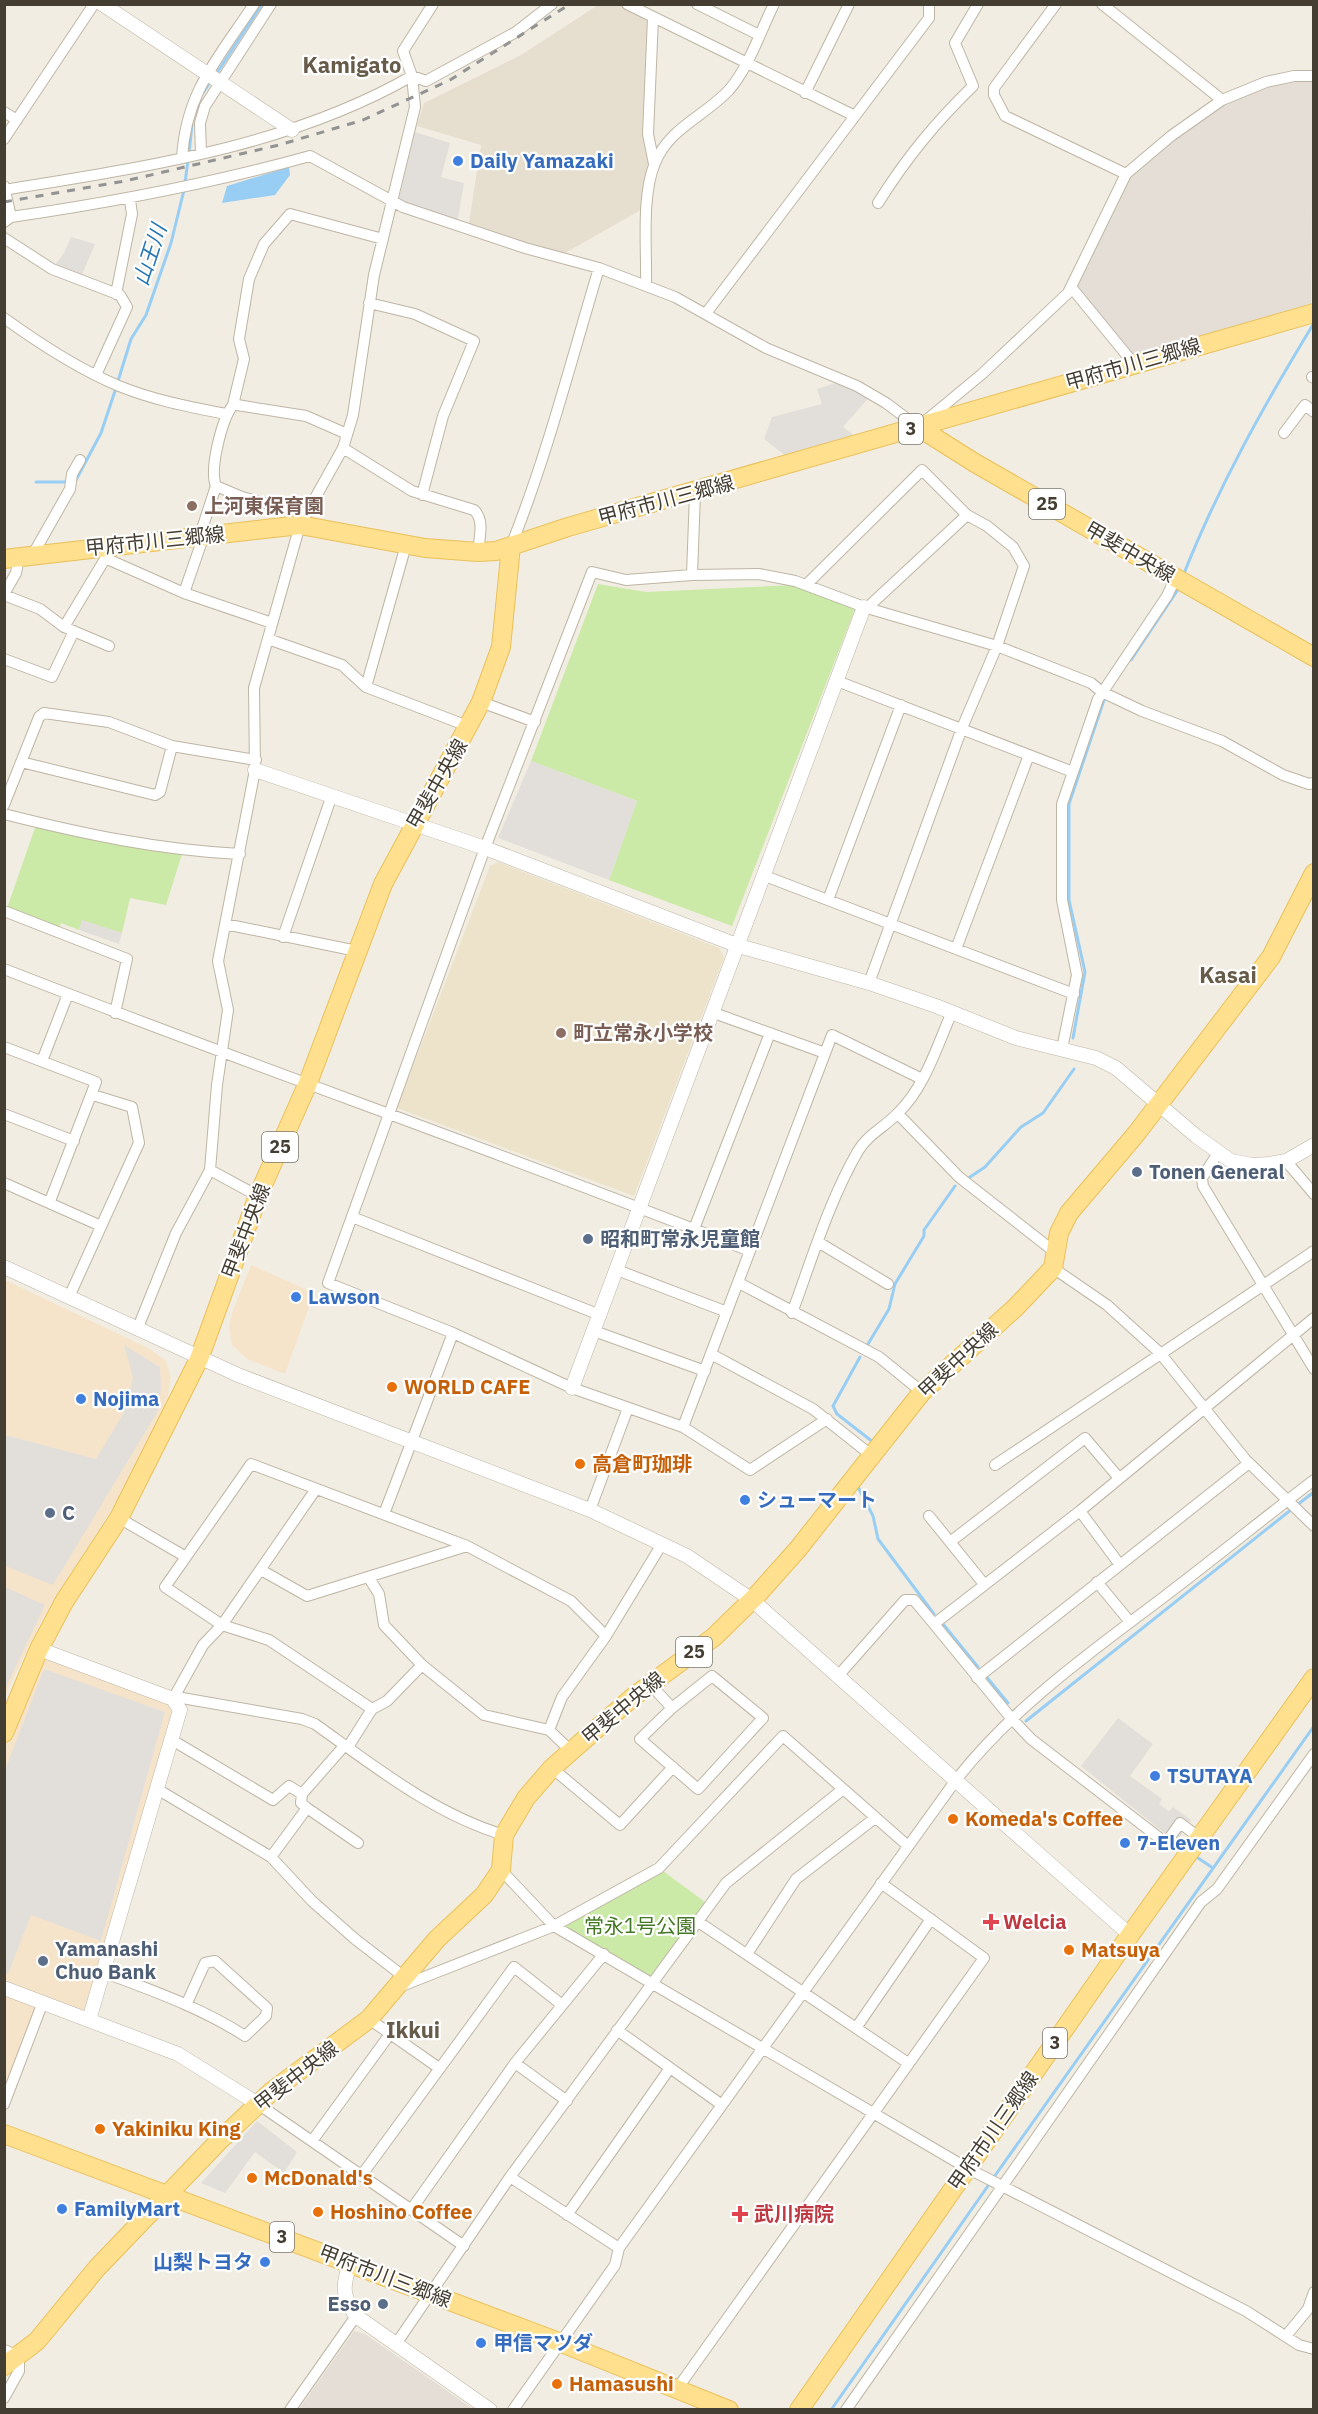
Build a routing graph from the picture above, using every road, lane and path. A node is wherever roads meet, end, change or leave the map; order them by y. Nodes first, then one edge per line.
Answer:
1 (94, 4) edge
2 (102, 4) edge
3 (254, 4) edge
4 (271, 4) edge
5 (433, 4) edge
6 (552, 4) edge
7 (627, 4) edge
8 (698, 4) edge
9 (774, 4) edge
10 (849, 4) edge
11 (929, 4) edge
12 (978, 4) edge
13 (1056, 4) edge
14 (1102, 4) edge
15 (653, 18) junction
16 (759, 35) junction
17 (745, 63) junction
18 (412, 76) junction
19 (1314, 76) edge
20 (214, 78) junction
21 (973, 86) junction
22 (994, 88) junction
23 (805, 93) junction
24 (1222, 100) junction
25 (4, 112) edge
26 (855, 116) junction
27 (17, 120) junction
28 (292, 130) junction
29 (4, 139) edge
30 (191, 156) junction
31 (654, 164) junction
32 (1126, 174) junction
33 (5, 189) edge
34 (130, 200) junction
35 (393, 202) junction
36 (878, 203) dead end
37 (8, 220) edge
38 (4, 238) edge
39 (383, 239) junction
40 (598, 268) junction
41 (646, 286) junction
42 (1071, 287) junction
43 (116, 294) junction
44 (369, 303) junction
45 (707, 312) junction
46 (1312, 314) edge
47 (4, 318) edge
48 (1134, 364) junction
49 (96, 375) junction
50 (233, 405) junction
51 (1314, 412) edge
52 (226, 414) junction
53 (918, 427) junction
54 (1284, 433) dead end
55 (347, 434) junction
56 (343, 448) junction
57 (80, 460) dead end
58 (216, 486) junction
59 (695, 492) junction
60 (422, 495) junction
61 (967, 515) junction
62 (302, 519) junction
63 (202, 535) junction
64 (406, 545) junction
65 (511, 546) junction
66 (109, 552) junction
67 (478, 552) junction
68 (19, 557) edge
69 (692, 574) junction
70 (1179, 581) junction
71 (807, 584) junction
72 (184, 593) junction
73 (4, 595) edge
74 (866, 607) junction
75 (272, 623) junction
76 (69, 629) junction
77 (268, 639) junction
78 (109, 646) dead end
79 (997, 646) junction
80 (1314, 657) edge
81 (4, 659) edge
82 (837, 681) junction
83 (366, 687) junction
84 (1105, 693) junction
85 (482, 702) junction
86 (901, 705) junction
87 (535, 722) junction
88 (470, 727) junction
89 (962, 728) junction
90 (172, 746) junction
91 (1029, 754) junction
92 (21, 762) junction
93 (255, 765) junction
94 (1073, 772) junction
95 (1314, 783) edge
96 (332, 795) junction
97 (4, 805) edge
98 (4, 814) edge
99 (414, 822) junction
100 (485, 848) junction
101 (240, 854) junction
102 (1314, 873) edge
103 (765, 876) junction
104 (828, 900) junction
105 (4, 911) edge
106 (225, 924) junction
107 (891, 924) junction
108 (283, 937) junction
109 (739, 946) junction
110 (956, 948) junction
111 (357, 951) junction
112 (4, 969) edge
113 (868, 983) junction
114 (68, 994) junction
115 (1074, 994) junction
116 (952, 1012) junction
117 (116, 1013) junction
118 (714, 1013) junction
119 (770, 1033) junction
120 (4, 1047) edge
121 (1062, 1049) junction
122 (825, 1053) junction
123 (222, 1054) junction
124 (42, 1061) junction
125 (922, 1079) junction
126 (308, 1083) junction
127 (93, 1095) junction
128 (1159, 1104) junction
129 (389, 1112) junction
130 (4, 1114) edge
131 (898, 1114) junction
132 (74, 1141) junction
133 (1314, 1145) edge
134 (1218, 1154) junction
135 (1286, 1161) junction
136 (210, 1170) junction
137 (4, 1183) edge
138 (1314, 1194) edge
139 (258, 1196) junction
140 (50, 1201) junction
141 (640, 1207) junction
142 (352, 1217) junction
143 (101, 1226) junction
144 (694, 1229) junction
145 (818, 1242) junction
146 (750, 1251) junction
147 (1314, 1251) edge
148 (1054, 1260) junction
149 (4, 1267) edge
150 (617, 1270) junction
151 (739, 1283) junction
152 (888, 1284) dead end
153 (1264, 1284) junction
154 (69, 1297) junction
155 (727, 1312) junction
156 (792, 1313) junction
157 (600, 1315) junction
158 (1314, 1318) edge
159 (137, 1330) junction
160 (594, 1330) junction
161 (453, 1333) junction
162 (1291, 1334) junction
163 (1160, 1353) junction
164 (711, 1354) junction
165 (199, 1359) junction
166 (1314, 1369) edge
167 (705, 1371) junction
168 (573, 1388) junction
169 (922, 1392) junction
170 (628, 1408) junction
171 (1204, 1408) junction
172 (827, 1419) junction
173 (683, 1427) junction
174 (413, 1441) junction
175 (871, 1455) junction
176 (1249, 1463) junction
177 (995, 1465) dead end
178 (1119, 1478) junction
179 (1314, 1480) edge
180 (316, 1489) junction
181 (1292, 1505) junction
182 (590, 1510) junction
183 (1080, 1511) junction
184 (384, 1514) junction
185 (929, 1516) dead end
186 (119, 1518) junction
187 (1314, 1526) edge
188 (951, 1542) junction
189 (662, 1544) junction
190 (467, 1546) junction
191 (186, 1557) junction
192 (1120, 1565) junction
193 (261, 1570) junction
194 (369, 1578) junction
195 (1097, 1582) junction
196 (984, 1584) junction
197 (753, 1600) junction
198 (1130, 1622) junction
199 (934, 1624) junction
200 (222, 1625) junction
201 (606, 1636) junction
202 (39, 1649) junction
203 (422, 1665) junction
204 (838, 1676) junction
205 (977, 1678) junction
206 (1314, 1678) edge
207 (650, 1684) junction
208 (173, 1699) junction
209 (672, 1708) junction
210 (372, 1709) junction
211 (1011, 1718) junction
212 (549, 1730) junction
213 (4, 1733) edge
214 (172, 1740) junction
215 (346, 1746) junction
216 (571, 1752) junction
217 (1314, 1754) edge
218 (673, 1767) junction
219 (552, 1768) junction
220 (956, 1780) junction
221 (157, 1789) junction
222 (842, 1790) junction
223 (302, 1794) junction
224 (307, 1808) junction
225 (874, 1818) junction
226 (504, 1835) junction
227 (1200, 1838) junction
228 (358, 1843) dead end
229 (908, 1846) junction
230 (271, 1857) junction
231 (501, 1870) junction
232 (881, 1883) junction
233 (931, 1919) junction
234 (697, 1921) junction
235 (554, 1926) junction
236 (1130, 1935) junction
237 (604, 1954) junction
238 (747, 1954) junction
239 (103, 1972) junction
240 (651, 1982) junction
241 (398, 1983) junction
242 (4, 1988) edge
243 (804, 1992) junction
244 (43, 2002) junction
245 (187, 2003) junction
246 (562, 2005) junction
247 (369, 2019) junction
248 (89, 2020) junction
249 (856, 2028) junction
250 (617, 2030) junction
251 (390, 2034) junction
252 (763, 2048) junction
253 (515, 2063) junction
254 (908, 2063) junction
255 (439, 2068) junction
256 (670, 2068) junction
257 (567, 2101) junction
258 (4, 2104) edge
259 (258, 2104) junction
260 (722, 2105) junction
261 (872, 2112) junction
262 (4, 2134) edge
263 (312, 2141) junction
264 (967, 2168) junction
265 (361, 2176) junction
266 (510, 2177) junction
267 (1001, 2185) junction
268 (169, 2194) junction
269 (411, 2210) junction
270 (567, 2215) junction
271 (464, 2246) junction
272 (619, 2248) junction
273 (350, 2262) junction
274 (1314, 2292) edge
275 (430, 2293) junction
276 (356, 2316) junction
277 (1286, 2336) junction
278 (559, 2342) junction
279 (396, 2344) junction
280 (1314, 2349) edge
281 (10, 2358) edge
282 (677, 2389) junction
283 (4, 2398) edge
284 (290, 2409) edge
285 (490, 2409) edge
286 (513, 2409) edge
287 (729, 2409) edge
288 (799, 2409) edge
289 (846, 2409) edge

1 - 27 street
2 - 20 street
3 - 20 street
4 - 20 street
5 - 18 street
6 - 18 street
7 - 15 street
8 - 16 street
9 - 16 street
10 - 23 street
11 - 26 street
12 - 21 street
13 - 22 street
14 - 24 street
15 - 17 street
15 - 31 street
16 - 17 street
17 - 23 street
17 - 31 street
18 - 28 street
18 - 35 street
19 - 24 street
20 - 28 street
20 - 30 street
20 - 30 street
21 - 22 street
21 - 36 street
22 - 32 street
23 - 26 street
24 - 32 street
25 - 27 street
26 - 45 street
27 - 29 street
28 - 30 street
30 - 33 street
31 - 41 street
32 - 42 street
33 - 37 street
34 - 35 street
34 - 37 street
34 - 43 street
35 - 39 street
35 - 40 street
38 - 43 street
39 - 44 street
39 - 50 street
40 - 41 street
40 - 65 street
41 - 45 street
42 - 48 street
42 - 53 street
43 - 49 street
44 - 55 street
44 - 60 street
45 - 53 street
46 - 48 main road, 甲府市川三郷線 / 3
47 - 49 street
48 - 53 main road, 甲府市川三郷線 / 3
49 - 52 street
50 - 52 street
50 - 55 street
51 - 54 street
52 - 58 street
53 - 59 main road, 甲府市川三郷線 / 3
53 - 70 main road, 甲斐中央線 / 25
55 - 56 street
56 - 60 street
56 - 62 street
57 - 68 street
58 - 62 street
58 - 63 street
59 - 65 main road, 甲府市川三郷線 / 3
59 - 69 street
60 - 67 street
61 - 71 street
61 - 74 street
61 - 79 street
62 - 63 main road, 甲府市川三郷線 / 3
62 - 64 main road, 甲府市川三郷線 / 3
62 - 75 street
63 - 66 main road, 甲府市川三郷線 / 3
63 - 72 street
64 - 67 main road, 甲府市川三郷線 / 3
64 - 83 street
65 - 67 main road, 甲府市川三郷線 / 3
65 - 85 main road, 甲斐中央線 / 25
66 - 68 main road, 甲府市川三郷線 / 3
66 - 72 street
66 - 76 street
68 - 73 street
69 - 71 street
69 - 87 street
70 - 80 main road, 甲斐中央線 / 25
70 - 84 street
71 - 74 street
72 - 75 street
73 - 76 street
74 - 79 street
74 - 82 street
75 - 77 street
76 - 78 street
76 - 81 street
77 - 83 street
77 - 93 street
79 - 84 street
79 - 89 street
82 - 86 street
82 - 103 street
83 - 88 street
84 - 94 street
84 - 95 street
85 - 87 street
85 - 88 main road, 甲斐中央線 / 25
86 - 89 street
86 - 104 street
87 - 100 street
88 - 99 main road, 甲斐中央線 / 25
89 - 91 street
89 - 107 street
90 - 92 street
90 - 92 street
90 - 93 street
91 - 94 street
91 - 110 street
92 - 97 street
93 - 96 street
93 - 101 street
94 - 115 street
96 - 99 street
96 - 108 street
98 - 101 street
99 - 100 street
99 - 111 main road, 甲斐中央線 / 25
100 - 109 street
100 - 129 street
101 - 106 street
102 - 128 main road, 甲斐中央線 / 25
103 - 104 street
103 - 109 street
104 - 107 street
105 - 117 street
106 - 108 street
106 - 123 street
107 - 110 street
107 - 113 street
108 - 111 street
109 - 113 street
109 - 118 street
110 - 115 street
111 - 126 main road, 甲斐中央線 / 25
112 - 114 street
113 - 116 street
114 - 117 street
114 - 124 street
115 - 121 street
116 - 121 street
116 - 125 street
117 - 123 street
118 - 119 street
118 - 141 street
119 - 122 street
119 - 144 street
120 - 124 street
121 - 128 street
122 - 125 street
122 - 146 street
123 - 126 street
123 - 136 street
124 - 127 street
125 - 131 street
126 - 129 street
126 - 139 main road, 甲斐中央線 / 25
127 - 132 street
127 - 143 street
128 - 134 street
128 - 148 main road, 甲斐中央線 / 25
129 - 141 street
129 - 142 street
130 - 132 street
131 - 145 street
131 - 148 street
132 - 140 street
133 - 135 street
134 - 135 street
134 - 153 street
135 - 138 street
136 - 139 street
136 - 159 street
137 - 140 street
139 - 165 main road, 甲斐中央線 / 25
140 - 143 street
141 - 144 street
141 - 150 street
142 - 157 street
142 - 161 street
143 - 154 street
144 - 146 street
145 - 152 street
145 - 156 street
146 - 151 street
147 - 153 street
148 - 163 street
148 - 169 main road, 甲斐中央線 / 25
149 - 154 street
150 - 155 street
150 - 157 street
151 - 155 street
151 - 156 street
153 - 162 street
153 - 163 street
154 - 159 street
155 - 164 street
156 - 169 street
157 - 160 street
158 - 162 street
159 - 165 street
160 - 167 street
160 - 168 street
161 - 168 street
161 - 174 street
162 - 166 street
162 - 171 street
163 - 171 street
163 - 177 street
164 - 167 street
164 - 172 street
165 - 174 street
165 - 186 main road, 甲斐中央線 / 25
167 - 173 street
168 - 170 street
169 - 175 main road, 甲斐中央線 / 25
170 - 173 street
170 - 182 street
171 - 176 street
171 - 178 street
172 - 173 street
172 - 175 street
174 - 182 street
174 - 184 street
175 - 197 main road, 甲斐中央線 / 25
176 - 181 street
176 - 192 street
178 - 183 street
178 - 188 street
179 - 181 street
180 - 184 street
180 - 191 street
180 - 193 street
181 - 187 street
181 - 198 street
182 - 189 street
183 - 192 street
183 - 196 street
184 - 190 street
185 - 188 street
186 - 191 street
186 - 202 main road, 甲斐中央線 / 25
188 - 196 street
189 - 197 street
189 - 201 street
190 - 194 street
190 - 201 street
191 - 200 street
192 - 195 street
193 - 194 street
193 - 200 street
194 - 203 street
195 - 198 street
195 - 205 street
196 - 199 street
197 - 204 street
197 - 207 main road, 甲斐中央線 / 25
198 - 211 street
199 - 204 street
199 - 205 street
200 - 208 street
200 - 210 street
201 - 212 street
202 - 208 street
202 - 213 main road, 甲斐中央線 / 25
203 - 210 street
203 - 212 street
204 - 220 street
205 - 211 street
206 - 227 main road, 甲府市川三郷線 / 3
207 - 209 street
207 - 216 main road, 甲斐中央線 / 25
208 - 214 street
208 - 215 street
209 - 218 street
209 - 218 street
210 - 215 street
211 - 220 street
211 - 227 street
212 - 216 street
214 - 221 street
214 - 223 street
215 - 223 street
215 - 226 street
216 - 219 main road, 甲斐中央線 / 25
217 - 267 street
218 - 219 street
219 - 226 main road, 甲斐中央線 / 25
220 - 229 street
220 - 236 street
221 - 230 street
221 - 239 street
222 - 225 street
222 - 234 street
222 - 235 street
223 - 224 street
224 - 228 street
224 - 230 street
225 - 229 street
225 - 238 street
226 - 231 main road, 甲斐中央線 / 25
227 - 236 main road, 甲府市川三郷線 / 3
229 - 232 street
230 - 241 street
231 - 235 street
231 - 241 main road, 甲斐中央線
232 - 233 street
232 - 243 street
233 - 249 street
233 - 254 street
234 - 238 street
234 - 240 street
235 - 237 street
235 - 241 street
236 - 264 main road, 甲府市川三郷線 / 3
237 - 240 street
237 - 246 street
238 - 243 street
239 - 245 street
239 - 248 street
240 - 250 street
240 - 252 street
241 - 247 main road, 甲斐中央線
242 - 244 street
243 - 249 street
243 - 252 street
244 - 248 street
244 - 258 street
245 - 245 street
246 - 253 street
246 - 255 street
247 - 251 street
247 - 259 main road, 甲斐中央線
248 - 259 street
249 - 254 street
250 - 256 street
250 - 257 street
251 - 255 street
251 - 263 street
252 - 260 street
252 - 261 street
253 - 257 street
253 - 269 street
254 - 261 street
255 - 265 street
256 - 260 street
256 - 270 street
257 - 266 street
259 - 263 street
259 - 268 main road, 甲斐中央線
260 - 272 street
261 - 264 street
261 - 282 street
262 - 268 main road, 甲府市川三郷線 / 3
263 - 265 street
264 - 267 street
264 - 288 main road, 甲府市川三郷線 / 3
265 - 269 street
266 - 270 street
266 - 271 street
267 - 277 street
267 - 289 street
268 - 273 main road, 甲府市川三郷線 / 3
268 - 281 main road, 甲斐中央線
269 - 271 street
270 - 272 street
271 - 275 street
272 - 278 street
273 - 275 main road, 甲府市川三郷線 / 3
273 - 276 street
274 - 277 street
275 - 278 main road, 甲府市川三郷線 / 3
275 - 279 street
276 - 279 street
276 - 284 street
277 - 280 street
278 - 282 main road, 甲府市川三郷線 / 3
278 - 286 street
279 - 285 street
281 - 283 street
282 - 287 main road, 甲府市川三郷線 / 3

